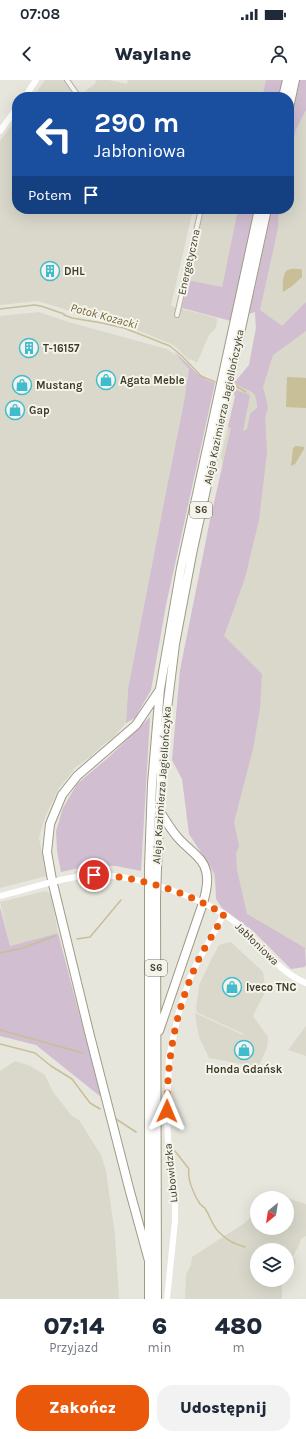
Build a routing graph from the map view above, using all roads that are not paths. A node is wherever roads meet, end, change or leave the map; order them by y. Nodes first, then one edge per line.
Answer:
1 (36, 80) edge
2 (68, 80) edge
3 (287, 80) edge
4 (295, 80) edge
5 (28, 92) edge
6 (76, 92) edge
7 (284, 92) edge
8 (292, 92) edge
9 (12, 115) edge
10 (0, 132) edge
11 (200, 214) edge
12 (258, 214) edge
13 (266, 214) edge
14 (177, 315) dead end
15 (160, 689) junction
16 (158, 810) junction
17 (153, 868) junction
18 (52, 883) junction
19 (0, 896) edge
20 (152, 897) junction
21 (203, 903) junction
22 (224, 914) junction
23 (306, 983) edge
24 (157, 1038) junction
25 (149, 1261) junction
26 (149, 1299) edge
27 (157, 1299) edge
28 (167, 1299) edge

1 - 5 street
2 - 6 street
3 - 7 highway
4 - 8 highway
9 - 10 street
11 - 14 street, Energetyczna
12 - 15 highway, Aleja Kazimierza Jagiellończyka / S6
13 - 16 highway, Aleja Kazimierza Jagiellończyka / S6
15 - 17 highway, Aleja Kazimierza Jagiellończyka / S6
15 - 18 highway
16 - 17 highway, Aleja Kazimierza Jagiellończyka / S6
16 - 21 highway
17 - 20 highway, Aleja Kazimierza Jagiellończyka / S6, bridge
18 - 19 street, Jabłoniowa
18 - 21 street, Jabłoniowa
18 - 25 highway
20 - 24 highway, Aleja Kazimierza Jagiellończyka / S6
20 - 25 highway, Aleja Kazimierza Jagiellończyka / S6
21 - 22 street, Jabłoniowa
21 - 24 highway
22 - 23 street, Jabłoniowa
22 - 28 street, Lubowidzka
24 - 27 highway, Aleja Kazimierza Jagiellończyka / S6
25 - 26 highway, Aleja Kazimierza Jagiellończyka / S6

